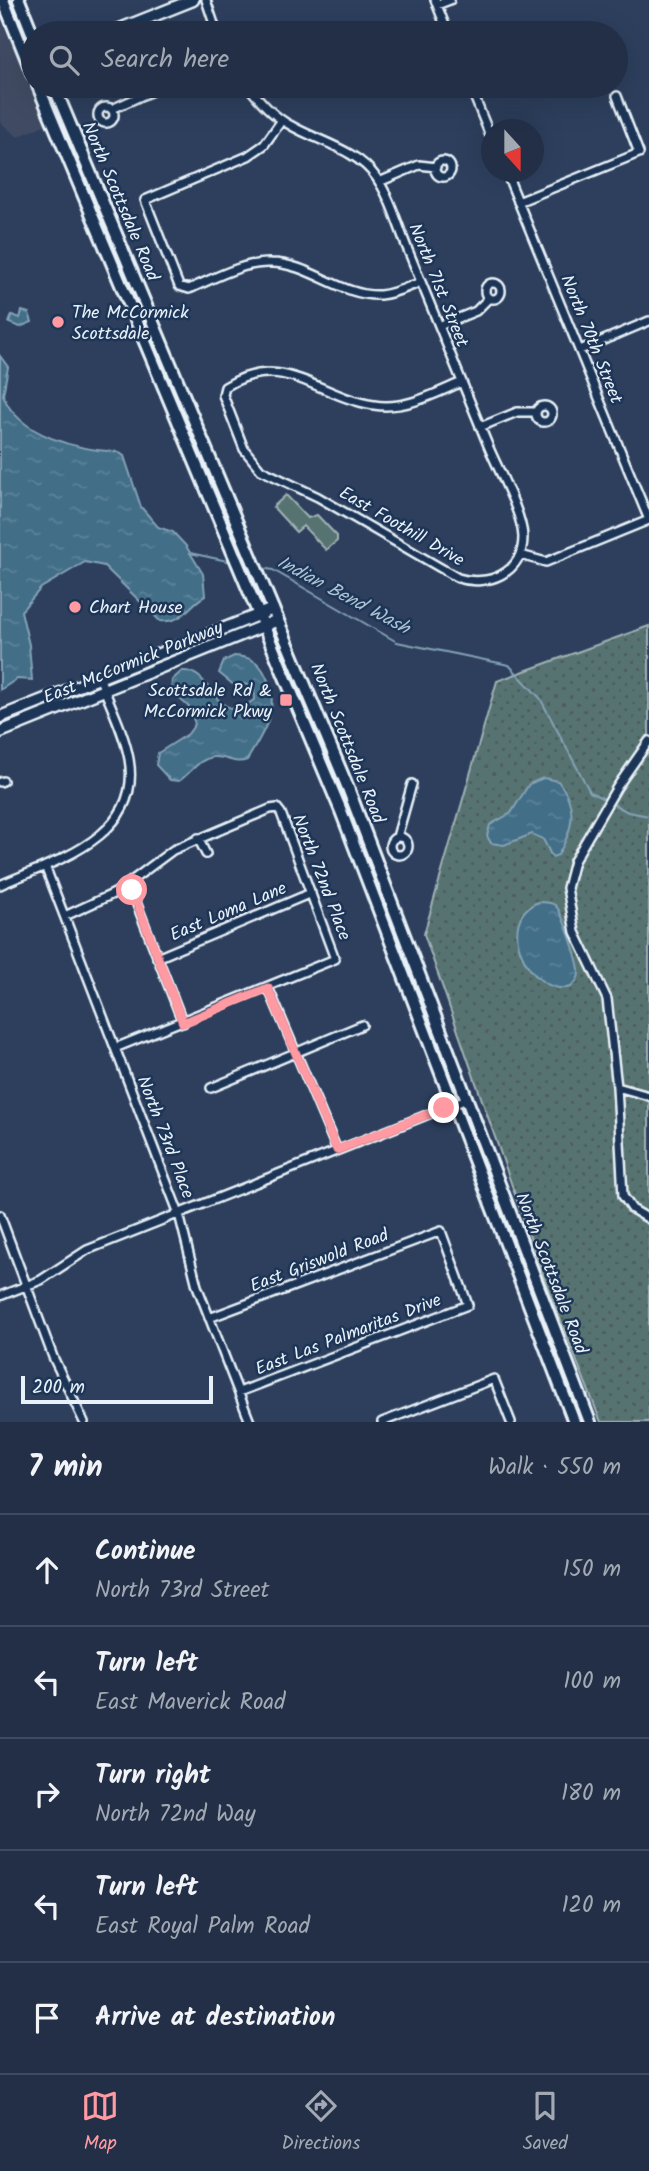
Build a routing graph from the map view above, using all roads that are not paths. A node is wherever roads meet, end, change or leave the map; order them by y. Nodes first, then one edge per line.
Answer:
1 (3, 0) edge
2 (19, 0) edge
3 (192, 0) edge
4 (206, 0) edge
5 (450, 0) edge
6 (436, 3) edge
7 (27, 21) edge
8 (140, 21) edge
9 (212, 21) edge
10 (443, 21) edge
11 (21, 40) edge
12 (43, 98) edge
13 (59, 98) edge
14 (136, 98) edge
15 (260, 98) edge
16 (475, 98) edge
17 (618, 98) edge
18 (112, 109) dead end
19 (484, 119) edge
20 (282, 120) junction
21 (436, 167) dead end
22 (379, 182) junction
23 (510, 182) edge
24 (518, 202) junction
25 (421, 282) junction
26 (489, 298) dead end
27 (649, 321) edge
28 (439, 326) junction
29 (580, 349) junction
30 (462, 382) junction
31 (536, 412) dead end
32 (480, 427) junction
33 (649, 520) edge
34 (520, 555) junction
35 (274, 612) junction
36 (262, 621) junction
37 (100, 679) junction
38 (105, 691) junction
39 (0, 717) edge
40 (0, 732) edge
41 (649, 741) edge
42 (412, 783) dead end
43 (341, 811) junction
44 (397, 837) junction
45 (198, 838) junction
46 (391, 850) junction
47 (206, 854) dead end
48 (374, 856) junction
49 (45, 866) junction
50 (0, 884) edge
51 (129, 884) junction
52 (311, 893) junction
53 (380, 914) junction
54 (65, 916) junction
55 (158, 958) junction
56 (268, 988) junction
57 (183, 1023) junction
58 (362, 1025) dead end
59 (115, 1048) junction
60 (296, 1053) junction
61 (617, 1087) junction
62 (211, 1088) dead end
63 (649, 1096) edge
64 (467, 1099) junction
65 (453, 1104) junction
66 (337, 1150) junction
67 (179, 1214) junction
68 (0, 1215) edge
69 (649, 1219) edge
70 (25, 1287) junction
71 (0, 1296) edge
72 (468, 1305) joint
73 (209, 1318) junction
74 (239, 1392) junction
75 (84, 1422) edge
76 (250, 1422) edge
77 (382, 1422) edge
78 (511, 1422) edge
79 (574, 1422) edge
80 (590, 1422) edge

1 - 11 main road
2 - 7 main road
3 - 8 main road
4 - 9 street
5 - 6 street
6 - 10 street
12 - 36 main road, North Scottsdale Road
13 - 35 main road, North Scottsdale Road
14 - 18 street
15 - 20 street, North 71st Street
16 - 19 street
17 - 24 street
20 - 22 street, North 71st Street
20 - 25 street
21 - 22 street
22 - 25 street, North 71st Street
23 - 24 street, North 70th Street
24 - 29 street, North 70th Street
25 - 28 street, North 71st Street
26 - 28 street
27 - 29 street
28 - 30 street, North 71st Street
29 - 33 street, North 70th Street
30 - 32 street, North 71st Street
30 - 34 street, East Foothill Drive
31 - 32 street
32 - 34 street, North 71st Street
33 - 34 street
35 - 36 main road, East McCormick Parkway
35 - 48 main road, North Scottsdale Road
36 - 37 main road, East McCormick Parkway
36 - 38 main road, East McCormick Parkway
36 - 43 main road, North Scottsdale Road
37 - 38 street
37 - 39 main road, East McCormick Parkway
38 - 40 main road, East McCormick Parkway
38 - 49 street
41 - 61 street
42 - 44 street
43 - 48 main road
43 - 53 main road, North Scottsdale Road
44 - 46 street
44 - 46 street
45 - 47 street
45 - 51 street
45 - 52 street, North 72nd Place
46 - 48 street
48 - 53 main road
48 - 64 main road, North Scottsdale Road
49 - 50 street
49 - 54 street, North 73rd Place
51 - 54 street
51 - 55 street
52 - 55 street, East Loma Lane
52 - 56 street, North 72nd Place
53 - 65 main road, North Scottsdale Road
54 - 59 street, North 73rd Place
55 - 57 street
56 - 57 street
56 - 60 street
57 - 59 street
58 - 60 street
59 - 67 street, North 73rd Place
60 - 62 street
60 - 66 street
61 - 63 street
61 - 69 street
64 - 65 street
64 - 80 main road, North Scottsdale Road
65 - 66 street
65 - 79 main road, North Scottsdale Road
66 - 67 street
67 - 70 street
67 - 73 street, North 73rd Place
68 - 70 street
70 - 71 street
70 - 75 street
72 - 73 street, East Griswold Road
72 - 74 street, East Las Palmaritas Drive
73 - 74 street, North 73rd Place
74 - 76 street, North 73rd Place
77 - 78 street

